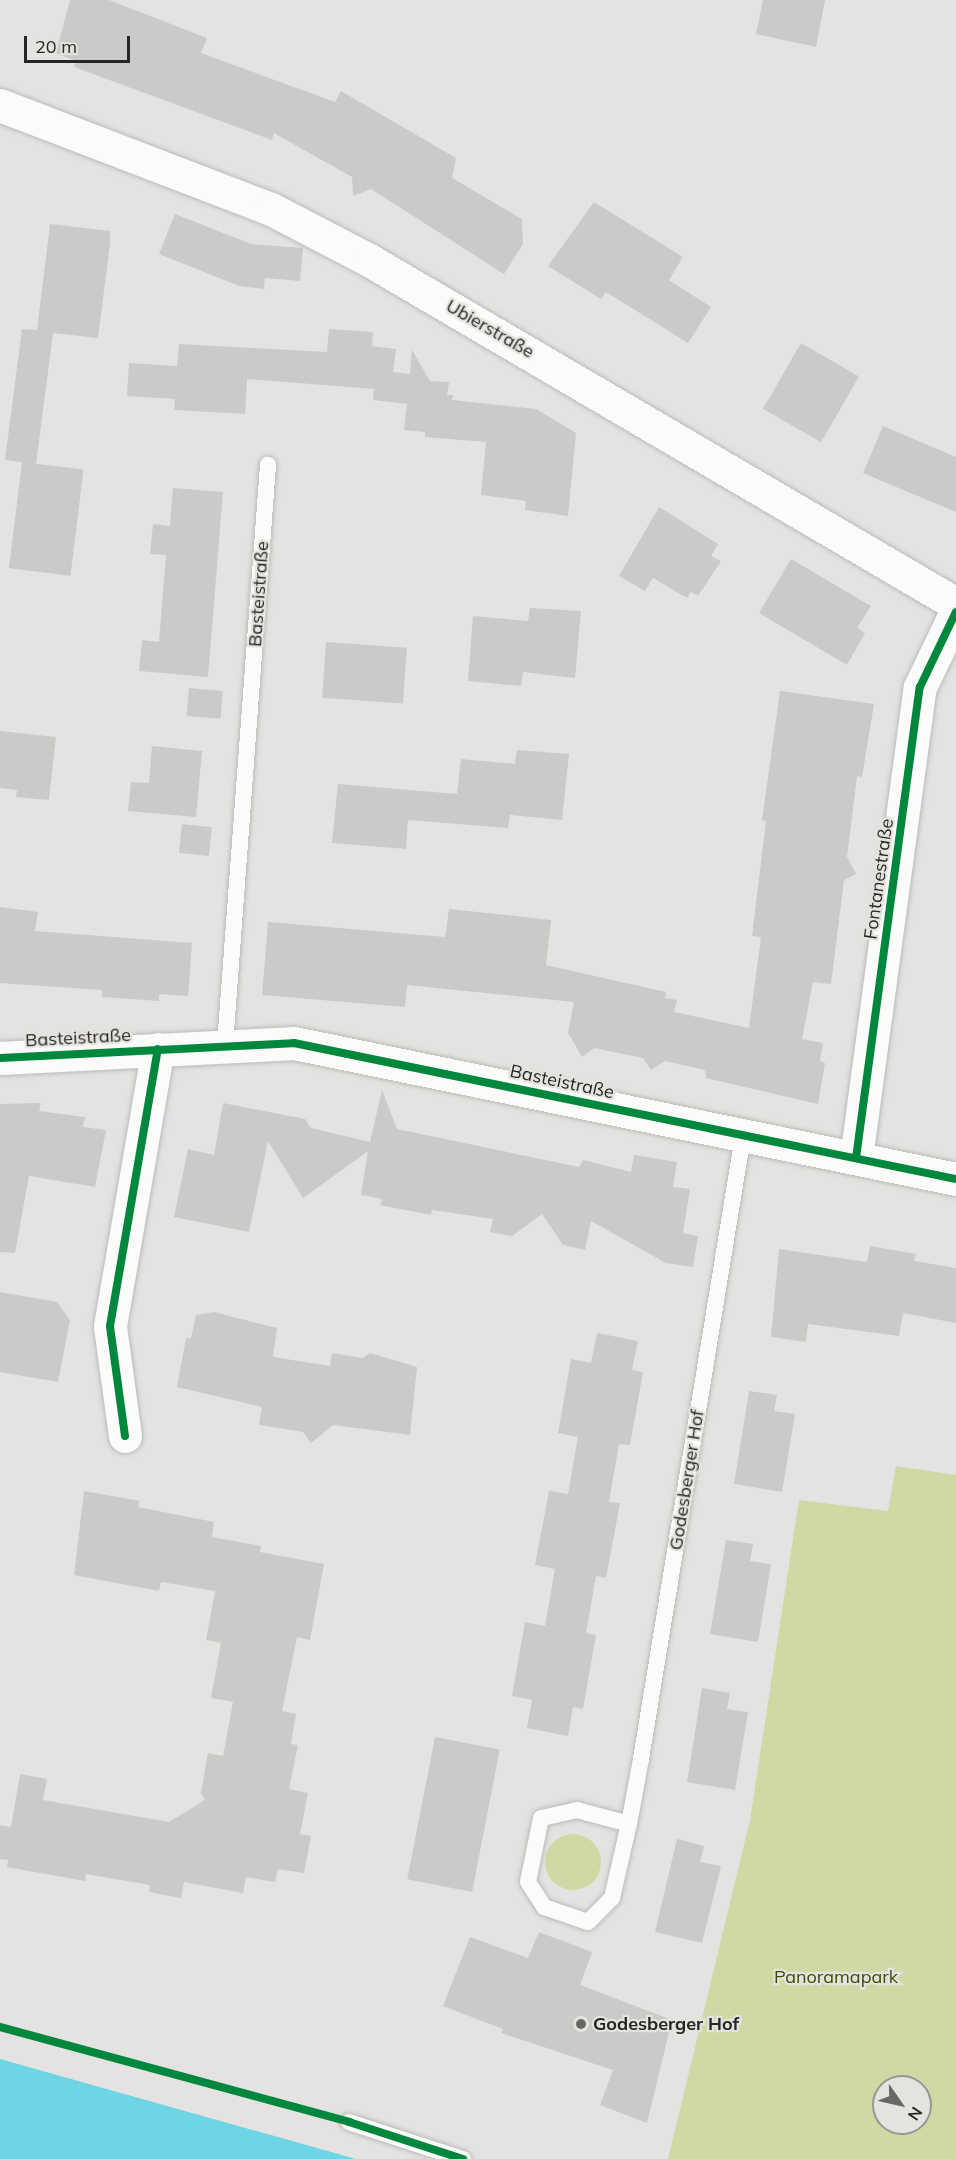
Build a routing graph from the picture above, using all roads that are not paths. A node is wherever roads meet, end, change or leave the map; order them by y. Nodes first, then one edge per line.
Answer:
1 (0, 105) edge
2 (268, 465) dead end
3 (956, 604) edge
4 (956, 612) edge
5 (225, 1045) junction
6 (158, 1049) junction
7 (0, 1058) edge
8 (743, 1137) junction
9 (856, 1158) junction
10 (956, 1179) edge
11 (125, 1436) dead end
12 (629, 1824) junction
13 (349, 2122) dead end
14 (463, 2159) edge

1 - 3 street, Ubierstraße
2 - 5 lane, Basteistraße
4 - 9 street, Fontanestraße
5 - 6 street, Basteistraße
5 - 8 street, Basteistraße
6 - 7 street, Basteistraße
6 - 11 street, Basteistraße
8 - 9 street, Basteistraße
8 - 12 lane, Godesberger Hof
9 - 10 street, Basteistraße
12 - 12 lane, Godesberger Hof
13 - 14 lane

